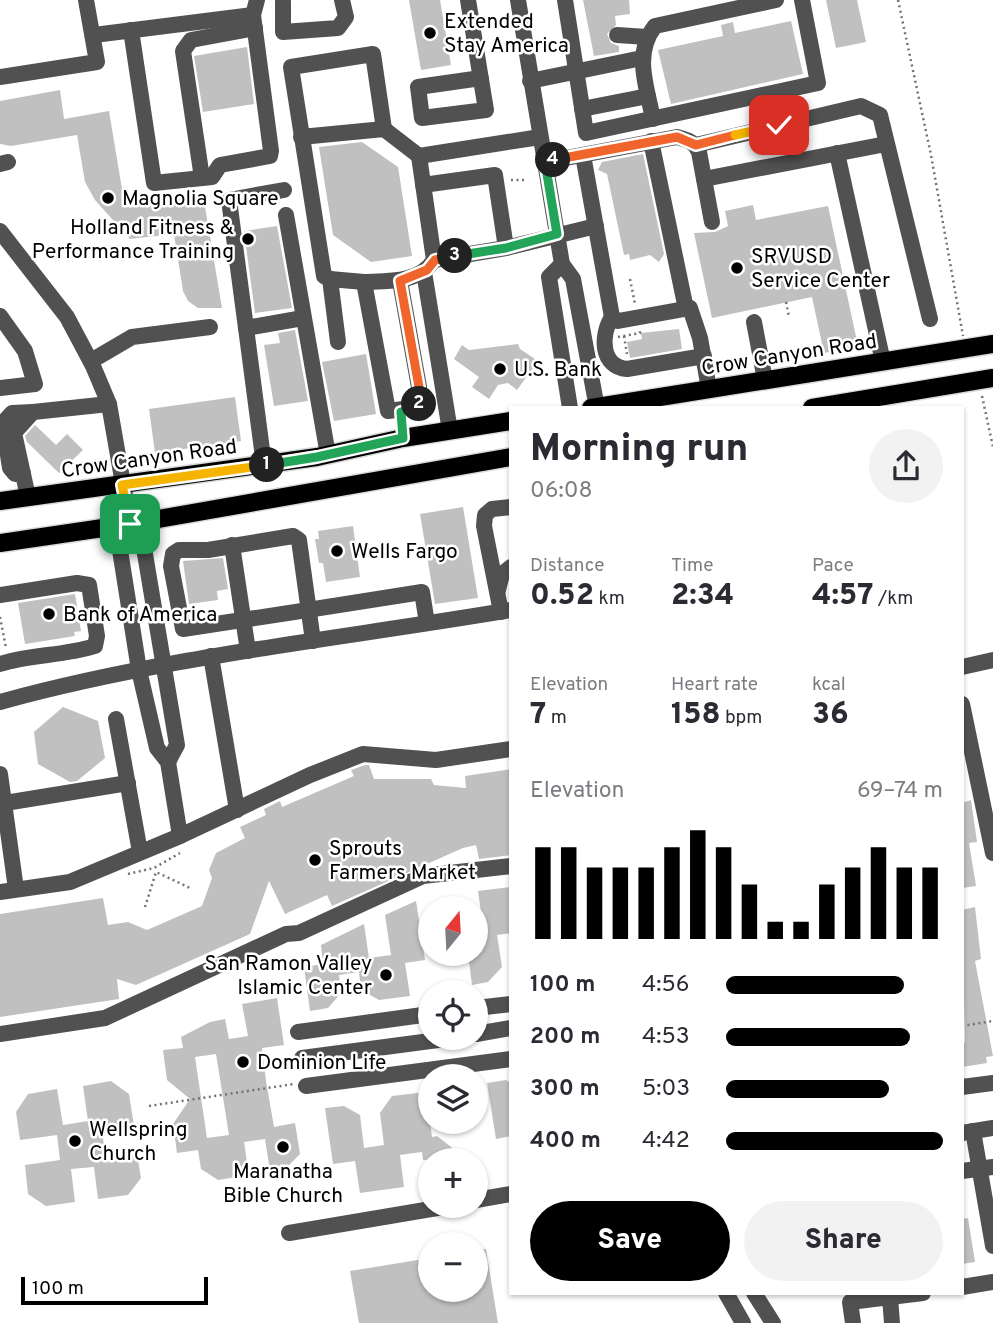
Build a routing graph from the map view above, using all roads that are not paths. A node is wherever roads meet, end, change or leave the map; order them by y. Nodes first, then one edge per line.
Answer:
1 (86, 0) edge
2 (342, 0) edge
3 (468, 0) edge
4 (518, 0) edge
5 (565, 0) edge
6 (776, 0) edge
7 (802, 0) edge
8 (283, 1) edge
9 (709, 7) edge
10 (255, 14) edge
11 (131, 30) junction
12 (94, 35) junction
13 (617, 35) dead end
14 (647, 37) junction
15 (642, 58) junction
16 (576, 73) junction
17 (0, 77) edge
18 (481, 78) dead end
19 (530, 81) junction
20 (648, 96) junction
21 (582, 109) junction
22 (653, 118) junction
23 (384, 129) junction
24 (540, 136) junction
25 (301, 138) junction
26 (651, 141) junction
27 (887, 144) junction
28 (696, 145) junction
29 (837, 153) junction
30 (583, 155) junction
31 (419, 156) junction
32 (545, 162) junction
33 (202, 178) junction
34 (704, 179) junction
35 (423, 186) junction
36 (284, 190) dead end
37 (286, 215) dead end
38 (712, 222) dead end
39 (596, 226) junction
40 (0, 230) edge
41 (557, 234) junction
42 (506, 248) junction
43 (562, 264) junction
44 (429, 266) junction
45 (330, 279) junction
46 (400, 281) junction
47 (364, 282) junction
48 (686, 309) junction
49 (0, 316) edge
50 (612, 317) junction
51 (303, 318) junction
52 (930, 319) dead end
53 (754, 323) dead end
54 (210, 327) dead end
55 (246, 328) junction
56 (338, 342) dead end
57 (993, 344) edge
58 (704, 356) junction
59 (90, 360) junction
60 (883, 362) junction
61 (993, 378) edge
62 (765, 380) junction
63 (0, 388) edge
64 (709, 389) junction
65 (902, 401) edge
66 (110, 404) junction
67 (570, 406) edge
68 (595, 406) edge
69 (601, 406) edge
70 (838, 406) edge
71 (401, 412) junction
72 (509, 421) edge
73 (450, 431) junction
74 (403, 438) junction
75 (328, 455) junction
76 (509, 457) edge
77 (264, 465) junction
78 (122, 485) junction
79 (28, 497) junction
80 (0, 501) edge
81 (509, 507) edge
82 (130, 524) junction
83 (0, 543) edge
84 (232, 545) junction
85 (509, 569) edge
86 (509, 587) edge
87 (0, 595) edge
88 (503, 606) edge
89 (309, 610) junction
90 (244, 620) junction
91 (427, 623) junction
92 (313, 641) junction
93 (248, 650) junction
94 (211, 656) junction
95 (993, 660) edge
96 (0, 664) edge
97 (162, 666) junction
98 (964, 667) edge
99 (139, 670) junction
100 (0, 702) edge
101 (964, 712) edge
102 (116, 719) dead end
103 (509, 749) edge
104 (168, 762) junction
105 (0, 774) edge
106 (128, 783) junction
107 (5, 803) junction
108 (237, 810) junction
109 (180, 836) junction
110 (141, 852) junction
111 (993, 853) edge
112 (509, 866) edge
113 (8, 891) edge
114 (509, 1003) edge
115 (488, 1006) edge
116 (418, 1016) edge
117 (509, 1028) edge
118 (298, 1032) dead end
119 (488, 1032) edge
120 (0, 1034) edge
121 (418, 1043) edge
122 (302, 1058) dead end
123 (509, 1059) edge
124 (993, 1083) edge
125 (305, 1084) road end
126 (964, 1087) edge
127 (993, 1128) edge
128 (968, 1132) edge
129 (986, 1168) edge
130 (964, 1171) edge
131 (509, 1194) edge
132 (488, 1198) edge
133 (989, 1202) edge
134 (418, 1211) edge
135 (289, 1233) dead end
136 (993, 1246) edge
137 (993, 1282) edge
138 (964, 1287) edge
139 (727, 1295) edge
140 (755, 1295) edge
141 (906, 1295) edge
142 (890, 1297) junction
143 (743, 1323) edge
144 (773, 1323) edge
145 (853, 1323) edge
146 (892, 1323) edge

1 - 12 street
2 - 8 street
3 - 18 street
4 - 19 street
5 - 16 street
6 - 9 street
7 - 22 street
9 - 14 street
10 - 11 street
10 - 33 street
10 - 33 street
11 - 12 street
11 - 33 street
12 - 17 street
13 - 14 street
14 - 15 street
15 - 16 street
15 - 20 street
16 - 19 street
16 - 21 street
19 - 24 street
20 - 21 street
20 - 22 street
21 - 22 street
23 - 25 street
23 - 25 street
23 - 31 street
24 - 31 street
24 - 32 street
25 - 45 street
26 - 28 street
26 - 30 street
26 - 48 street
27 - 28 street
27 - 29 street
27 - 52 street
28 - 34 street
29 - 34 street
29 - 60 street
30 - 32 street
30 - 39 street
31 - 35 street
32 - 41 street
34 - 38 street
35 - 42 street
35 - 44 street
36 - 55 street
37 - 51 street
39 - 41 street
39 - 50 street
40 - 59 street
41 - 42 street
41 - 43 street
42 - 44 street
43 - 67 street
43 - 68 street
44 - 46 street
44 - 73 street
45 - 47 street
45 - 56 street
46 - 47 street
46 - 71 street
47 - 71 street
48 - 50 street
48 - 58 street
49 - 63 street
50 - 58 street
51 - 55 street
51 - 75 street
53 - 62 street
54 - 59 street
55 - 77 street
57 - 60 main road, Crow Canyon Road
58 - 64 street
59 - 66 street
60 - 62 main road, Crow Canyon Road
61 - 65 main road
62 - 64 main road, Crow Canyon Road
64 - 69 main road, Crow Canyon Road
65 - 70 main road
66 - 78 street
66 - 79 street
71 - 74 street
72 - 73 main road, Crow Canyon Road
73 - 74 main road, Crow Canyon Road
74 - 75 main road, Crow Canyon Road
75 - 77 main road, Crow Canyon Road
76 - 82 main road
77 - 78 main road, Crow Canyon Road
78 - 79 main road, Crow Canyon Road
78 - 82 street
79 - 80 main road, Crow Canyon Road
81 - 88 street
82 - 83 main road
82 - 97 street
82 - 99 street
84 - 89 street
84 - 90 street
84 - 90 street
85 - 88 street
86 - 88 street
87 - 96 street
88 - 91 street
89 - 90 street
89 - 91 street
89 - 92 street
90 - 93 street
91 - 92 street
92 - 93 street
93 - 94 street
94 - 97 street
94 - 108 street
95 - 98 street
97 - 99 street
97 - 104 street
99 - 100 street
99 - 104 street
101 - 111 street
102 - 106 street
103 - 108 street
104 - 109 street
105 - 107 street
106 - 107 street
106 - 110 street
107 - 113 street
108 - 109 street
109 - 110 street
110 - 113 street
112 - 120 street
114 - 115 street
116 - 118 street
117 - 119 street
121 - 122 street
123 - 125 street
124 - 126 street
127 - 128 street
128 - 129 street
129 - 130 street
129 - 133 street
131 - 132 street
133 - 136 street
134 - 135 street
137 - 138 street
139 - 143 street
140 - 144 street
141 - 142 street
142 - 145 street
142 - 146 street

